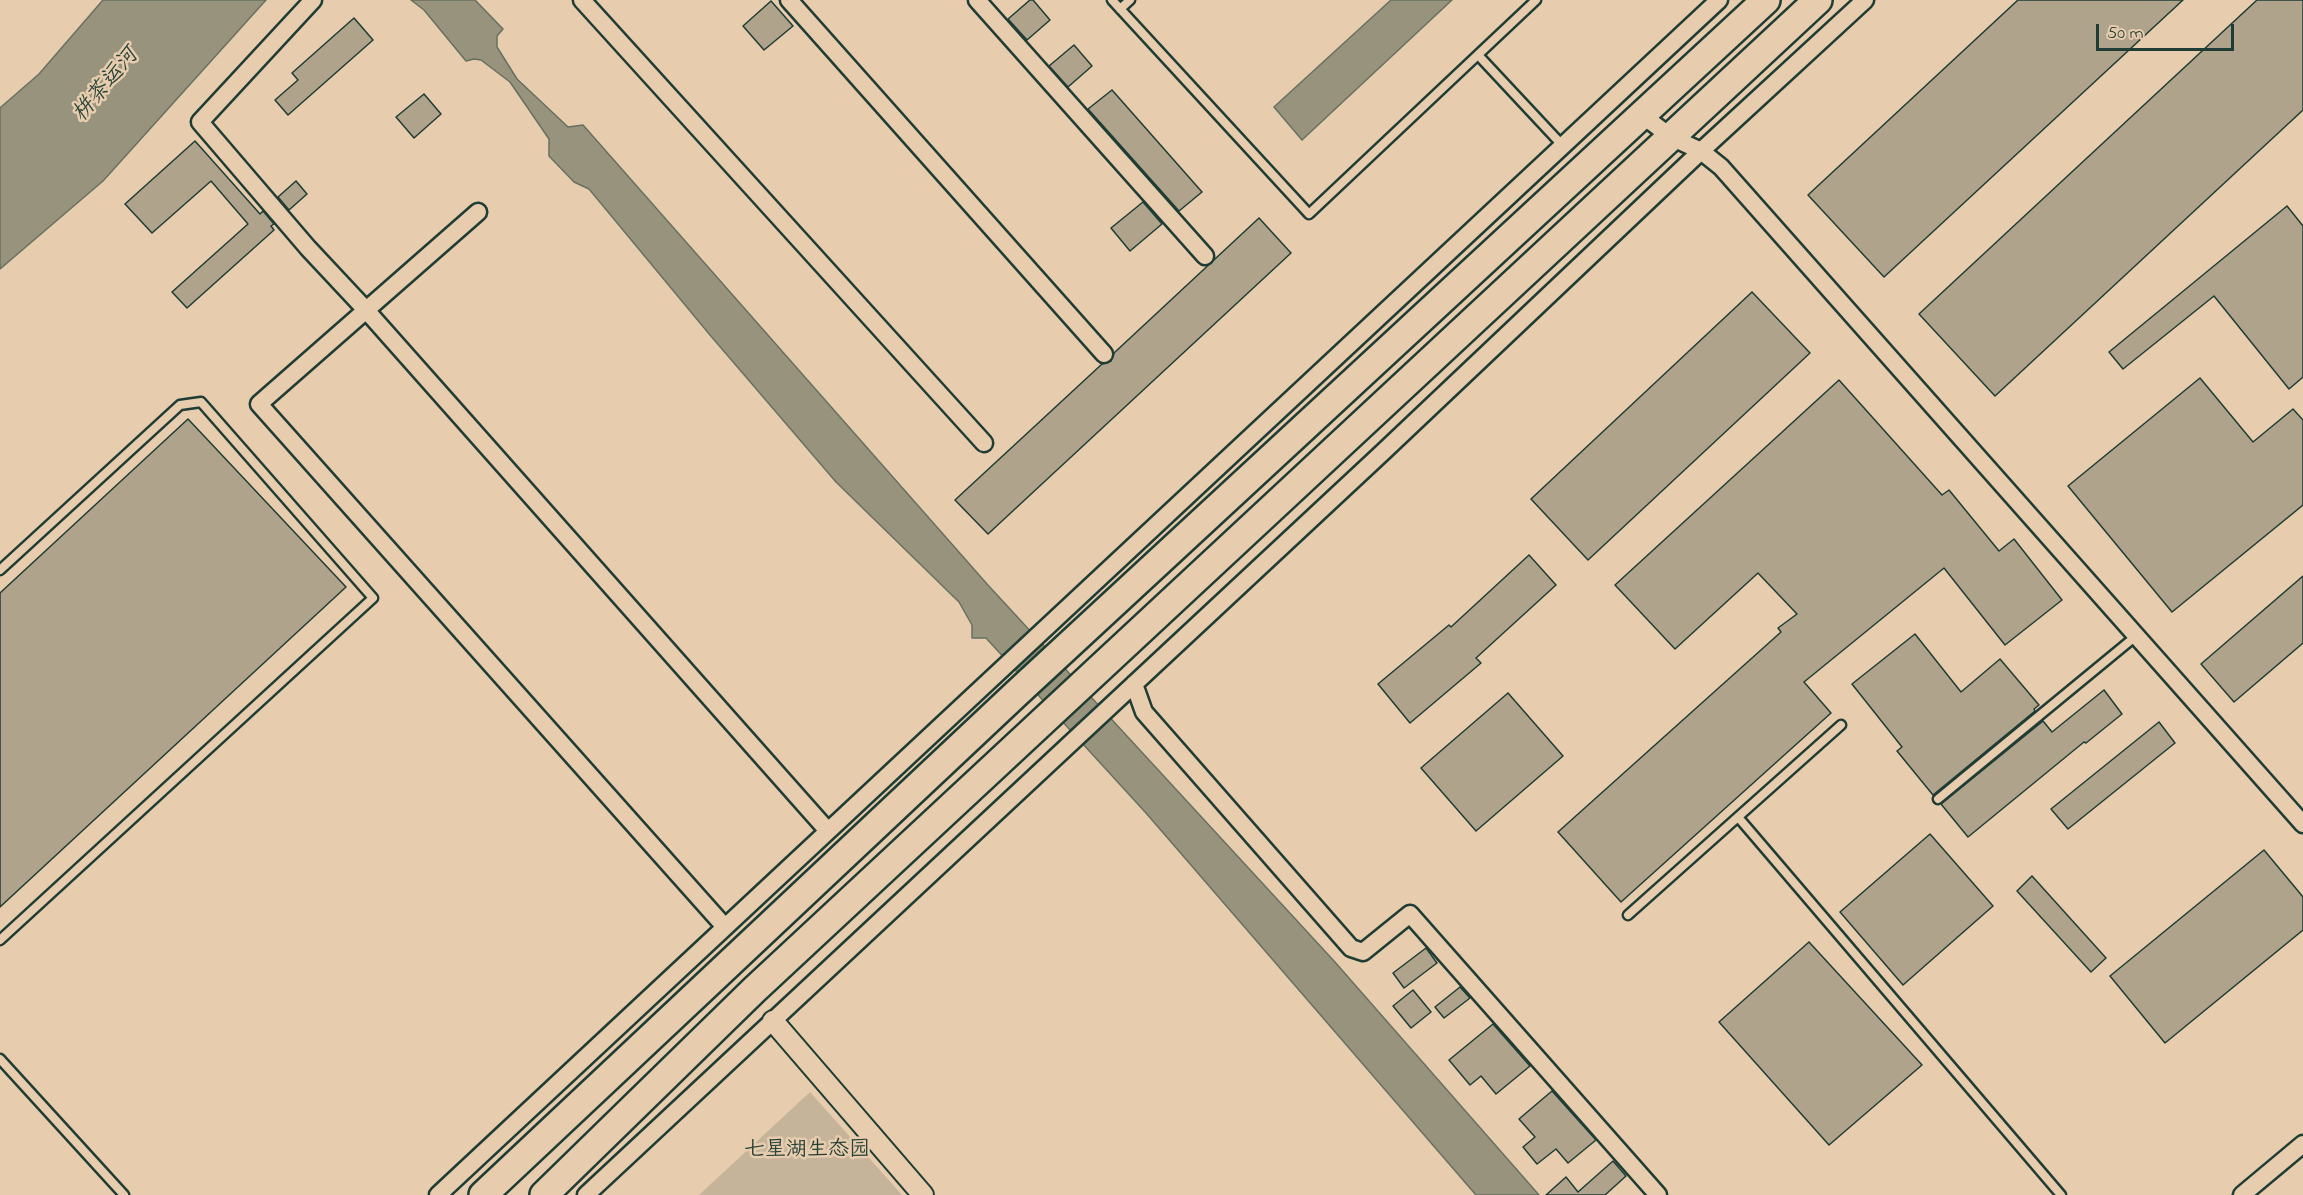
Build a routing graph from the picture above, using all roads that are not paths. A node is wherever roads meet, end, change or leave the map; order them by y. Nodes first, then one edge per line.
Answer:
1 (313, 0) edge
2 (582, 0) edge
3 (789, 0) edge
4 (977, 0) edge
5 (1112, 0) edge
6 (1130, 0) edge
7 (1536, 0) edge
8 (1719, 0) edge
9 (1766, 0) edge
10 (1818, 0) edge
11 (1865, 0) edge
12 (1120, 9) junction
13 (1478, 55) junction
14 (1642, 115) junction
15 (1671, 137) junction
16 (1563, 146) junction
17 (1701, 151) junction
18 (1584, 168) junction
19 (478, 212) dead end
20 (1204, 256) dead end
21 (366, 310) junction
22 (1104, 354) dead end
23 (984, 443) dead end
24 (0, 570) edge
25 (2136, 636) junction
26 (1134, 684) junction
27 (1841, 725) dead end
28 (1938, 799) dead end
29 (1738, 817) junction
30 (2303, 824) edge
31 (828, 831) junction
32 (1628, 915) dead end
33 (725, 927) junction
34 (0, 940) edge
35 (773, 1021) junction
36 (0, 1059) edge
37 (2303, 1144) edge
38 (124, 1195) edge
39 (438, 1195) edge
40 (483, 1195) edge
41 (544, 1195) edge
42 (586, 1195) edge
43 (923, 1195) edge
44 (1658, 1195) edge
45 (2061, 1195) edge
46 (2242, 1195) edge

1 - 21 street
2 - 23 street
3 - 22 street
4 - 20 street
5 - 12 lane
6 - 12 lane
7 - 13 lane
8 - 16 street
9 - 14 highway
10 - 15 highway
11 - 17 street
12 - 13 lane
13 - 16 lane
14 - 15 street
14 - 18 highway
15 - 17 street
15 - 41 highway
16 - 18 street
16 - 31 street
17 - 25 street
17 - 26 street
18 - 40 highway
19 - 21 street
21 - 31 street
21 - 33 street
24 - 34 lane
25 - 28 lane
25 - 30 street
26 - 35 street
26 - 44 street
27 - 29 lane
29 - 32 lane
29 - 45 lane
31 - 33 street
33 - 39 street
35 - 42 street
35 - 43 street
36 - 38 lane
37 - 46 street

